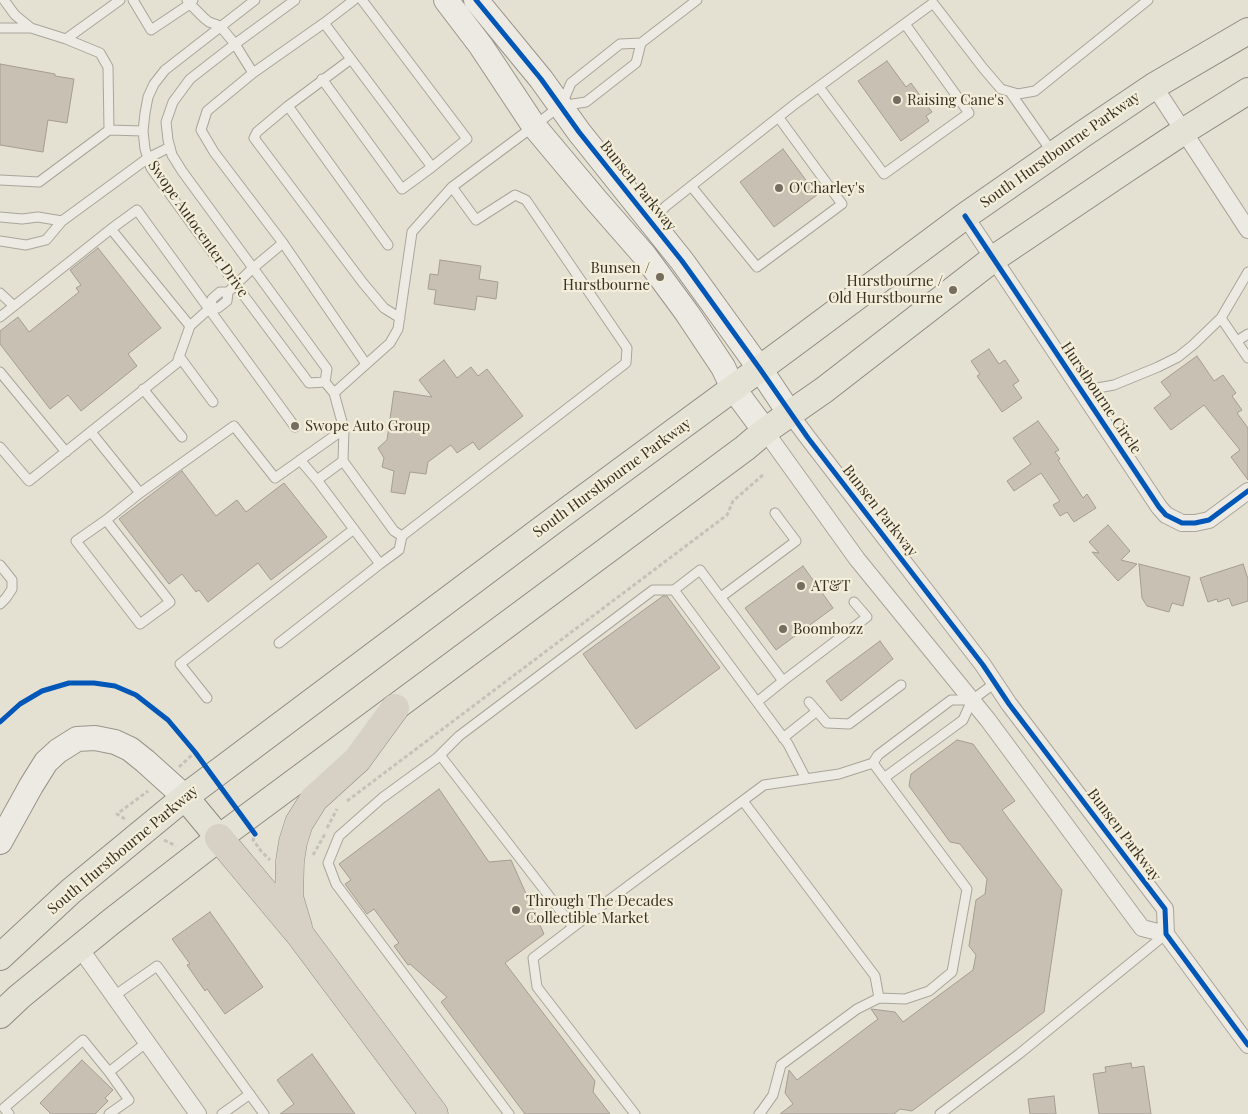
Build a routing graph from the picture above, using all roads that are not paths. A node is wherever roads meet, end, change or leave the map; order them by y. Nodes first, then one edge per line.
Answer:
1 (4, 0) edge
2 (120, 0) edge
3 (133, 0) edge
4 (255, 0) edge
5 (295, 0) edge
6 (354, 0) edge
7 (362, 0) edge
8 (446, 0) edge
9 (476, 0) edge
10 (697, 0) edge
11 (1148, 0) edge
12 (190, 1) edge
13 (324, 23) junction
14 (905, 24) junction
15 (220, 26) junction
16 (0, 28) edge
17 (31, 28) junction
18 (1248, 31) edge
19 (66, 39) junction
20 (641, 43) junction
21 (235, 44) junction
22 (351, 59) junction
23 (253, 73) junction
24 (322, 80) junction
25 (1154, 86) junction
26 (819, 87) junction
27 (1248, 91) edge
28 (1010, 92) junction
29 (288, 106) junction
30 (560, 106) junction
31 (779, 118) junction
32 (534, 126) junction
33 (109, 130) junction
34 (143, 131) junction
35 (1184, 131) junction
36 (170, 147) junction
37 (1053, 154) junction
38 (148, 158) junction
39 (432, 168) junction
40 (0, 180) edge
41 (691, 186) junction
42 (452, 187) junction
43 (965, 216) junction
44 (0, 217) edge
45 (62, 221) junction
46 (651, 222) junction
47 (111, 229) junction
48 (1248, 230) edge
49 (0, 242) edge
50 (283, 244) junction
51 (388, 245) dead end
52 (993, 259) junction
53 (253, 268) junction
54 (1248, 272) edge
55 (236, 285) junction
56 (0, 293) edge
57 (14, 306) junction
58 (210, 308) junction
59 (0, 317) edge
60 (400, 318) junction
61 (1221, 318) junction
62 (190, 326) junction
63 (1248, 334) edge
64 (1237, 341) junction
65 (179, 356) junction
66 (1248, 358) edge
67 (366, 364) junction
68 (760, 369) junction
69 (0, 372) edge
70 (325, 382) junction
71 (733, 388) junction
72 (144, 389) junction
73 (1081, 391) junction
74 (334, 394) junction
75 (213, 402) dead end
76 (790, 414) junction
77 (295, 428) dead end
78 (344, 429) junction
79 (766, 431) junction
80 (91, 432) junction
81 (182, 437) dead end
82 (0, 447) edge
83 (66, 452) junction
84 (300, 460) junction
85 (343, 462) junction
86 (317, 480) junction
87 (1248, 491) edge
88 (140, 493) junction
89 (776, 513) dead end
90 (106, 520) junction
91 (354, 529) junction
92 (402, 536) junction
93 (380, 564) junction
94 (0, 565) edge
95 (674, 590) junction
96 (721, 598) junction
97 (854, 602) dead end
98 (0, 604) edge
99 (279, 643) dead end
100 (783, 681) junction
101 (995, 684) junction
102 (901, 685) dead end
103 (207, 698) dead end
104 (972, 700) junction
105 (757, 702) junction
106 (809, 702) dead end
107 (395, 708) junction
108 (817, 711) junction
109 (783, 738) junction
110 (440, 755) junction
111 (873, 763) junction
112 (884, 778) junction
113 (806, 779) junction
114 (186, 797) junction
115 (743, 801) junction
116 (219, 838) junction
117 (0, 842) edge
118 (573, 927) junction
119 (1166, 934) junction
120 (301, 936) junction
121 (80, 947) junction
122 (0, 957) edge
123 (114, 996) junction
124 (878, 998) junction
125 (0, 1015) edge
126 (147, 1042) junction
127 (1248, 1045) edge
128 (109, 1072) junction
129 (250, 1094) junction
130 (193, 1112) edge
131 (9, 1114) edge
132 (109, 1114) edge
133 (222, 1114) edge
134 (264, 1114) edge
135 (434, 1114) edge
136 (509, 1114) edge
137 (635, 1114) edge
138 (759, 1114) edge
139 (940, 1114) edge

1 - 17 lane
2 - 19 lane
3 - 12 lane
4 - 15 lane, Swope Autocenter Drive
5 - 21 lane, Swope Autocenter Drive
6 - 13 lane
7 - 39 lane
8 - 32 street
9 - 30 street, Bunsen Parkway
10 - 20 lane
11 - 28 lane
12 - 15 lane
13 - 22 lane
13 - 23 lane
14 - 26 lane
14 - 26 lane
14 - 28 lane
15 - 21 lane
15 - 34 lane, Swope Autocenter Drive
16 - 17 lane
17 - 19 lane
18 - 25 main road, South Hurstbourne Parkway
19 - 33 lane
20 - 30 lane
20 - 30 lane
21 - 23 lane
21 - 36 lane, Swope Autocenter Drive
22 - 24 lane
22 - 39 lane
23 - 50 lane
24 - 29 lane
24 - 39 lane
25 - 35 street
25 - 37 main road, South Hurstbourne Parkway
26 - 31 lane
27 - 35 main road
28 - 37 lane
29 - 51 lane
29 - 60 lane
30 - 32 lane
30 - 46 street, Bunsen Parkway
31 - 41 lane
31 - 41 lane
32 - 42 lane
32 - 71 street
33 - 34 lane
33 - 40 lane
34 - 38 lane, Swope Autocenter Drive
35 - 48 street
35 - 52 main road
36 - 38 lane
36 - 53 lane, Swope Autocenter Drive
37 - 43 main road, South Hurstbourne Parkway
38 - 45 lane
38 - 55 lane, Swope Autocenter Drive
41 - 46 lane
42 - 60 lane
42 - 92 lane
43 - 52 street, Hurstbourne Circle
43 - 68 main road, South Hurstbourne Parkway
44 - 45 lane
45 - 49 lane
46 - 68 street, Bunsen Parkway
47 - 57 lane
47 - 58 lane
47 - 62 lane
50 - 53 lane
50 - 67 lane
52 - 73 street, Hurstbourne Circle
52 - 76 main road
53 - 55 lane
53 - 70 lane, Swope Autocenter Drive
54 - 61 lane
55 - 58 lane
55 - 70 lane, Swope Autocenter Drive
56 - 57 lane
57 - 59 lane
58 - 62 lane
58 - 77 lane
60 - 67 lane
61 - 64 lane
61 - 73 lane
62 - 65 lane
63 - 64 lane
64 - 66 lane
65 - 72 lane
65 - 75 lane
67 - 74 lane
68 - 71 main road, South Hurstbourne Parkway
68 - 76 street, Bunsen Parkway
69 - 83 lane
70 - 74 lane, Swope Autocenter Drive
71 - 79 street
71 - 114 main road, South Hurstbourne Parkway
72 - 80 lane
72 - 81 lane
73 - 87 street, Hurstbourne Circle
74 - 78 lane
76 - 79 main road
76 - 101 street, Bunsen Parkway
78 - 84 lane
78 - 85 lane
79 - 104 street
79 - 107 main road
80 - 83 lane
80 - 88 lane
82 - 83 lane
84 - 86 lane
84 - 88 lane
85 - 86 lane
85 - 92 lane
86 - 91 lane
88 - 90 lane
89 - 96 lane
90 - 90 lane
91 - 93 lane
91 - 103 lane
92 - 93 lane
93 - 99 lane
94 - 98 lane
95 - 96 lane
95 - 105 lane
95 - 110 lane
96 - 100 lane
97 - 100 lane
100 - 105 lane
101 - 104 lane
101 - 119 street, Bunsen Parkway
102 - 108 lane
104 - 111 lane
104 - 112 lane
104 - 119 street
105 - 109 lane
106 - 108 lane
107 - 116 main road
107 - 120 highway
108 - 109 lane
109 - 113 lane
110 - 118 lane
110 - 136 lane
111 - 112 lane
111 - 113 lane
112 - 124 lane
113 - 115 lane
114 - 116 main road
114 - 117 street
114 - 122 main road, South Hurstbourne Parkway
115 - 118 lane
115 - 124 lane
116 - 120 highway
116 - 121 main road
118 - 137 lane
119 - 127 street
119 - 139 lane
120 - 135 highway
121 - 123 street
121 - 125 main road
123 - 126 street
123 - 129 lane
124 - 138 lane
126 - 128 lane
126 - 130 street
128 - 131 lane
128 - 132 lane
129 - 133 lane
129 - 134 lane

